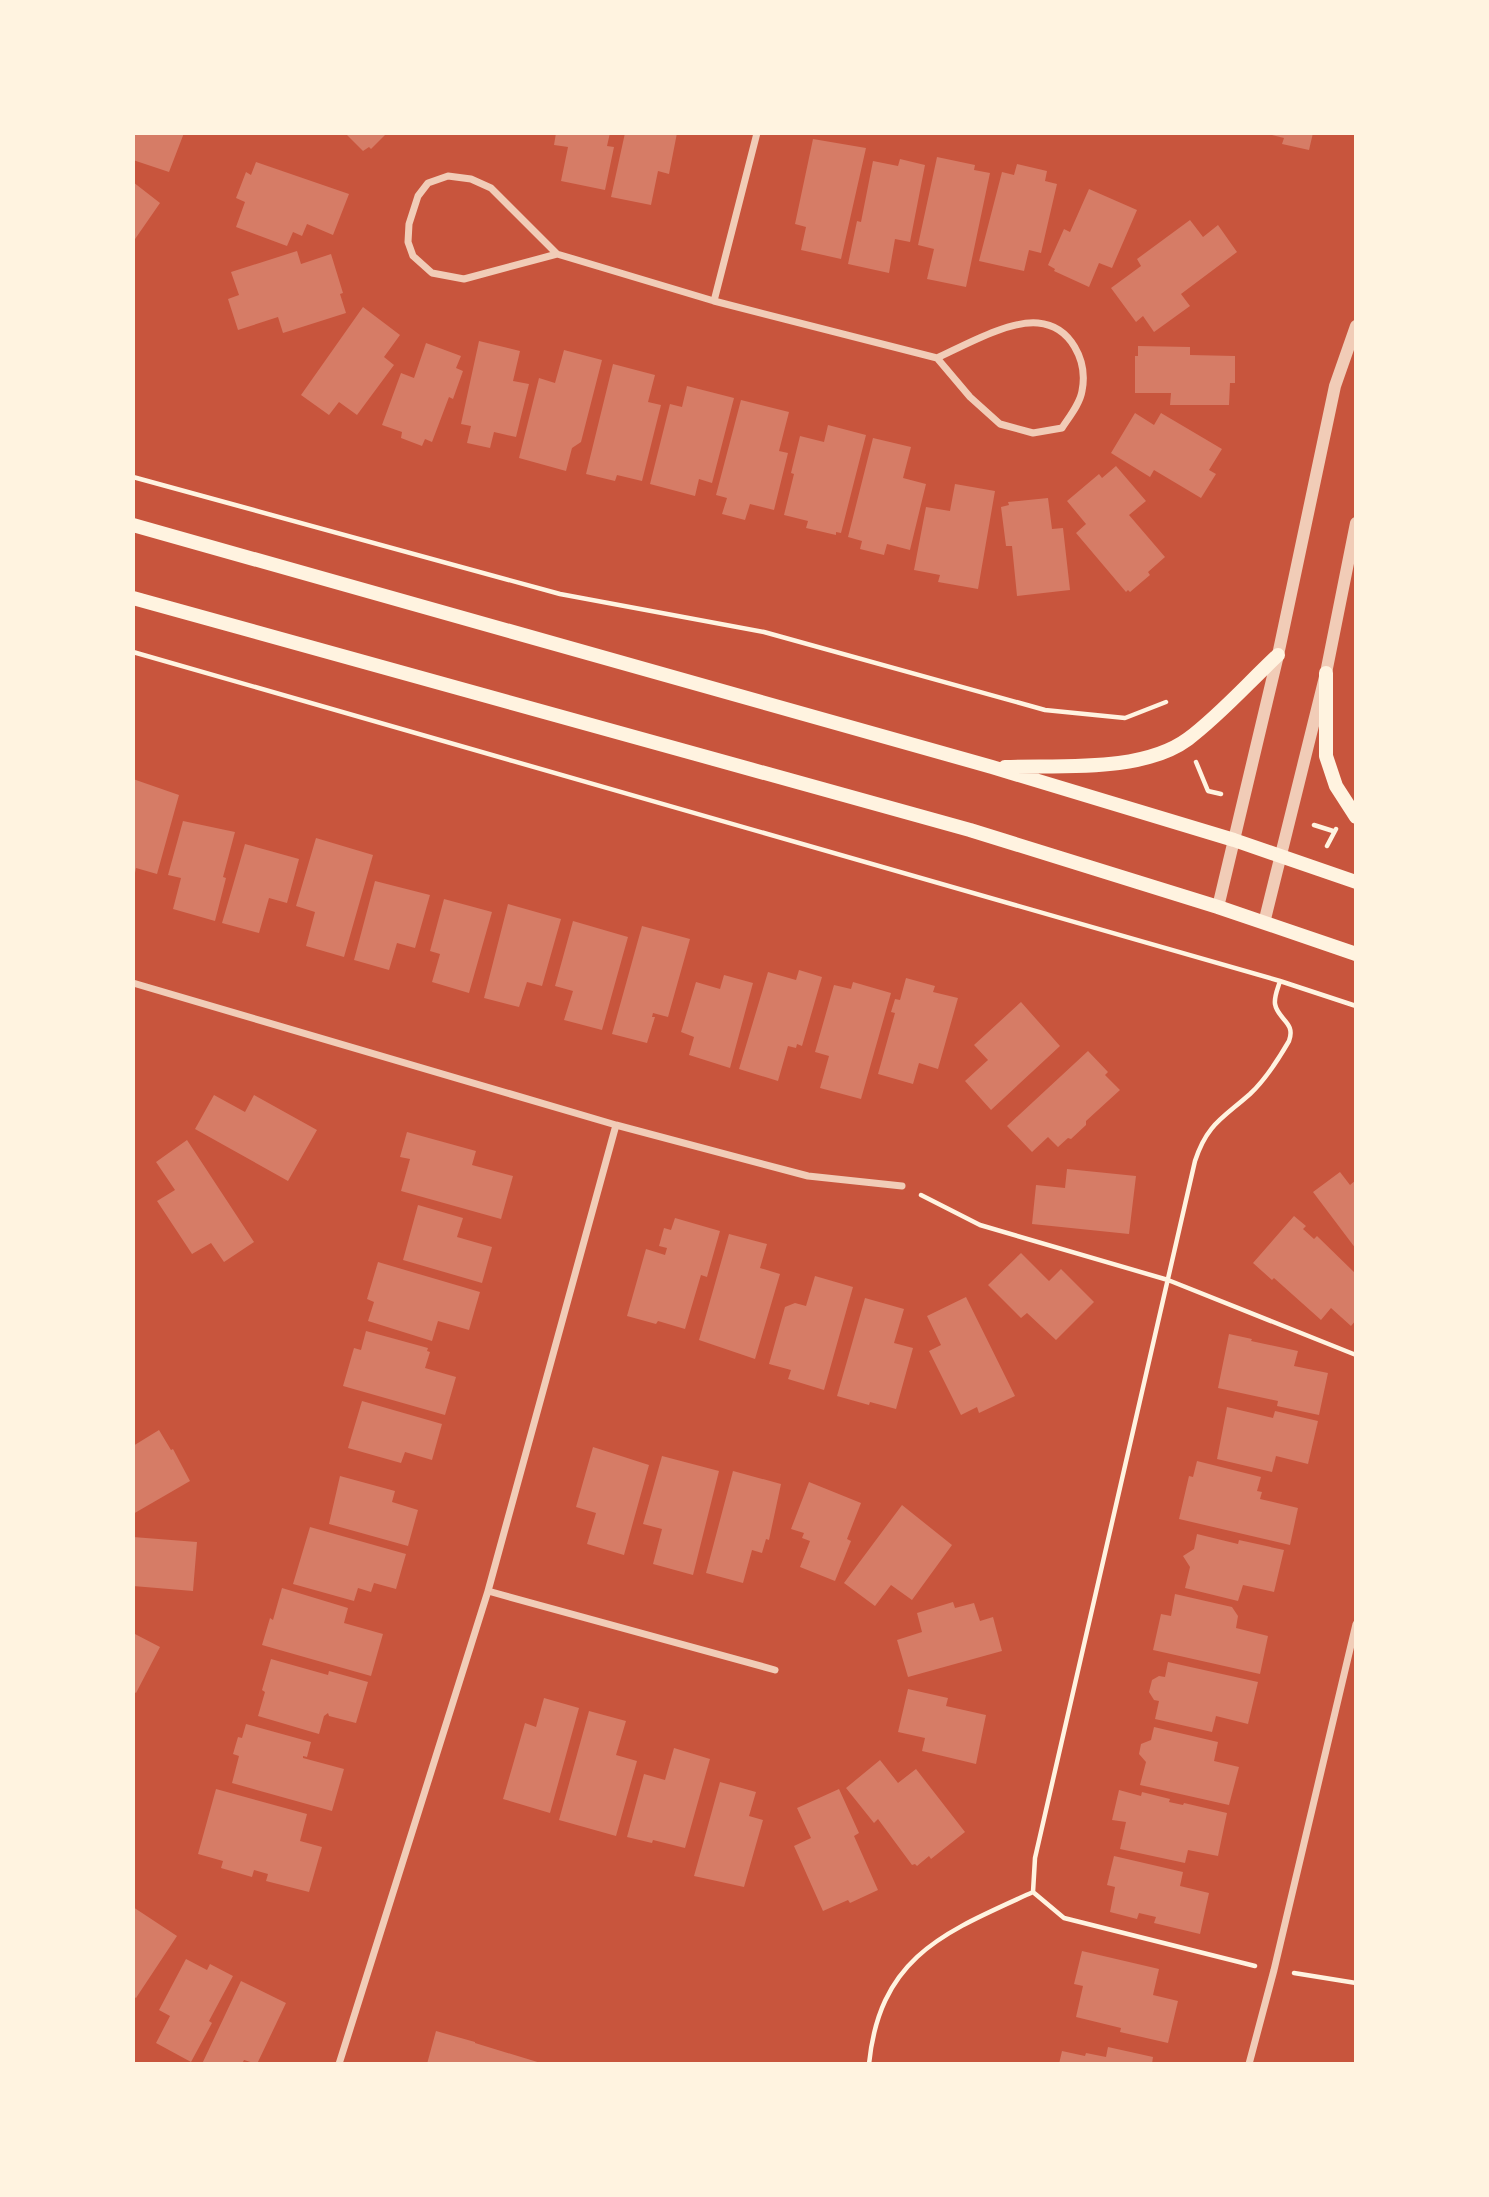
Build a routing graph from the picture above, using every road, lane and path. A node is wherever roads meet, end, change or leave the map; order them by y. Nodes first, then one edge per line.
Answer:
1 (757, 133) edge
2 (557, 254) junction
3 (714, 301) junction
4 (1356, 326) edge
5 (937, 358) junction
6 (133, 477) edge
7 (1356, 523) edge
8 (133, 525) edge
9 (133, 598) edge
10 (133, 652) edge
11 (1278, 655) junction
12 (1326, 673) junction
13 (1166, 702) dead end
14 (1195, 760) dead end
15 (992, 767) junction
16 (1222, 794) dead end
17 (1356, 817) edge
18 (1307, 822) dead end
19 (1234, 840) junction
20 (1327, 847) dead end
21 (1281, 855) junction
22 (1356, 882) edge
23 (1218, 907) junction
24 (1264, 923) junction
25 (1356, 954) edge
26 (1280, 981) junction
27 (133, 983) edge
28 (1356, 1006) edge
29 (616, 1125) junction
30 (902, 1186) joint
31 (1168, 1280) junction
32 (1356, 1355) edge
33 (488, 1591) junction
34 (1356, 1624) edge
35 (775, 1670) dead end
36 (1033, 1892) junction
37 (1274, 1970) junction
38 (1356, 1983) edge
39 (339, 2064) edge
40 (869, 2064) edge
41 (1249, 2064) edge

1 - 3 street
2 - 2 street
2 - 3 street
3 - 5 street
4 - 11 street
5 - 5 street
6 - 13 path
7 - 12 street
8 - 15 main road
9 - 23 main road
10 - 26 path
11 - 15 main road
11 - 19 street
12 - 17 main road
12 - 21 street
14 - 16 path
15 - 19 main road
18 - 20 path
19 - 21 main road
19 - 23 street
21 - 22 main road
21 - 24 street
23 - 24 main road
24 - 25 main road
26 - 28 path
26 - 31 path
27 - 29 street
29 - 30 street
29 - 33 street
30 - 31 path
31 - 32 path
31 - 36 path
33 - 35 street
33 - 39 street
34 - 37 street
36 - 37 path
36 - 40 path
37 - 38 path
37 - 41 street

